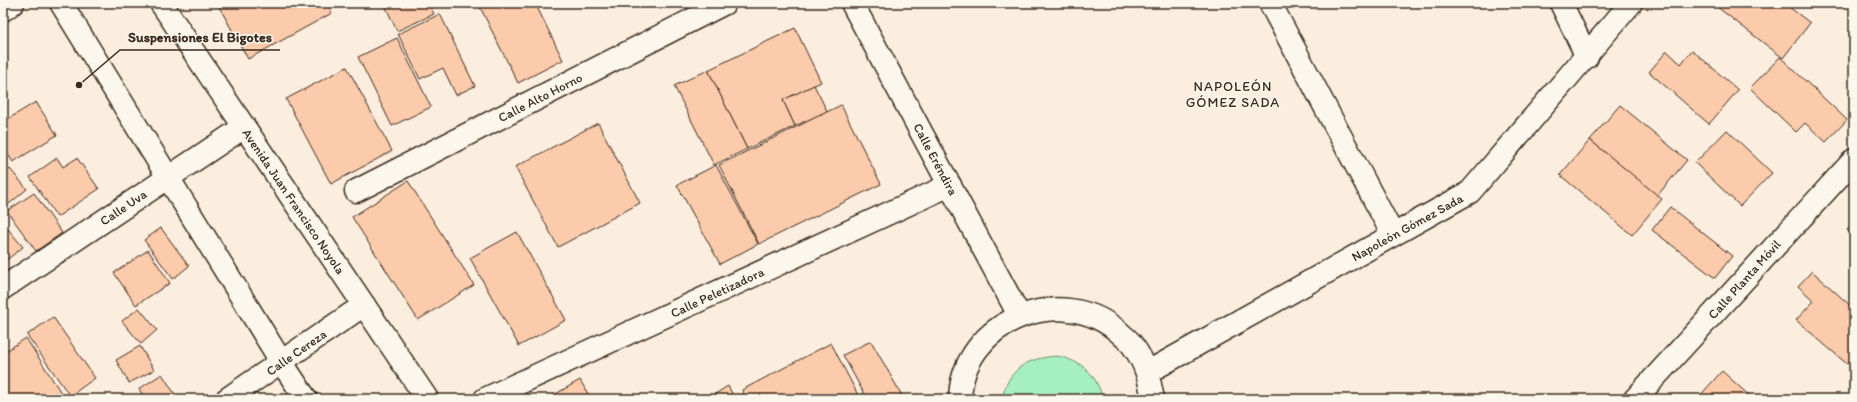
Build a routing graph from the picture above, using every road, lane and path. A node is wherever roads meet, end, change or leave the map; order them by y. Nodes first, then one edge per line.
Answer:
1 (13, 3) edge
2 (61, 3) edge
3 (161, 3) edge
4 (725, 3) edge
5 (852, 3) edge
6 (1270, 3) edge
7 (1561, 3) edge
8 (1631, 3) edge
9 (3, 10) edge
10 (1587, 57) junction
11 (244, 127) junction
12 (1854, 160) edge
13 (167, 176) junction
14 (950, 185) junction
15 (356, 191) dead end
16 (1393, 235) junction
17 (3, 288) edge
18 (364, 305) junction
19 (1019, 315) junction
20 (282, 362) junction
21 (1148, 372) junction
22 (960, 394) edge
23 (227, 399) edge
24 (306, 399) edge
25 (427, 399) edge
26 (485, 399) edge
27 (1153, 399) edge
28 (1635, 399) edge

1 - 9 street
2 - 13 street
3 - 11 street, Avenida Juan Francisco Noyola
4 - 15 street, Calle Alto Horno
5 - 14 street, Calle Eréndira
6 - 16 street
7 - 10 street
8 - 10 street, Napoleón Gómez Sada
10 - 16 street, Napoleón Gómez Sada
11 - 13 street, Calle Uva
11 - 18 street, Avenida Juan Francisco Noyola
12 - 28 street, Calle Planta Móvil
13 - 17 street, Calle Uva
13 - 20 street
14 - 19 street, Calle Eréndira
14 - 26 street, Calle Peletizadora
16 - 21 street, Napoleón Gómez Sada
18 - 20 street, Calle Cereza
18 - 25 street, Avenida Juan Francisco Noyola
19 - 21 street
19 - 22 street
20 - 23 street, Calle Cereza
20 - 24 street
21 - 27 street

